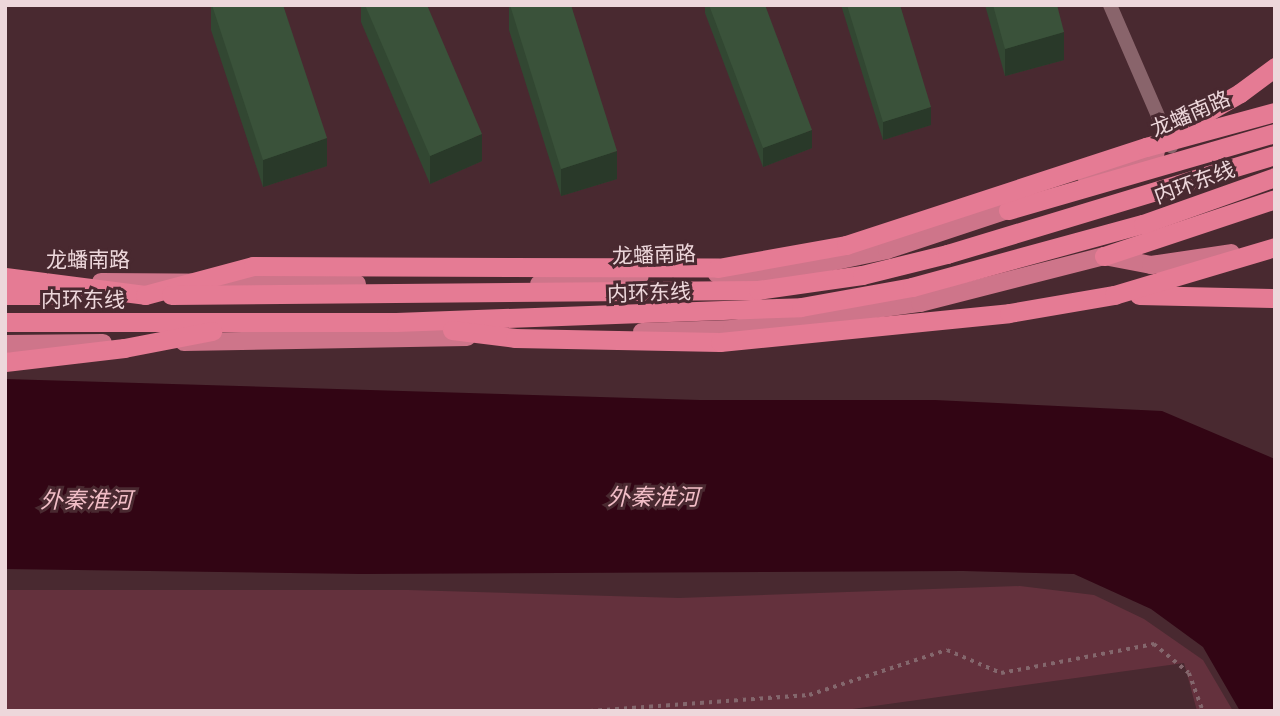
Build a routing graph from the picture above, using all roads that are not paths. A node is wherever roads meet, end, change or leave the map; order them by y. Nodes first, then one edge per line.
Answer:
1 (1110, 5) edge
2 (1275, 67) edge
3 (1275, 101) edge
4 (1275, 111) edge
5 (1275, 133) edge
6 (1171, 146) junction
7 (1146, 147) junction
8 (1275, 155) edge
9 (1275, 177) edge
10 (1275, 199) edge
11 (1008, 211) junction
12 (1275, 246) edge
13 (1104, 256) junction
14 (6, 284) edge
15 (145, 295) junction
16 (1114, 295) junction
17 (1275, 298) edge
18 (5, 322) edge
19 (396, 322) junction
20 (253, 323) junction
21 (7, 350) edge

1 - 6 street
2 - 7 highway
3 - 6 main road, 龙蟠南路
4 - 7 highway
5 - 11 highway
6 - 11 main road, 龙蟠南路
7 - 15 highway
8 - 15 highway, 内环东线
9 - 19 highway, 内环东线
10 - 13 highway
11 - 14 main road, 龙蟠南路
12 - 13 main road
12 - 16 highway
13 - 21 main road
14 - 15 highway, 内环东线
14 - 21 main road
16 - 17 highway
16 - 19 highway
18 - 20 highway, 内环东线
19 - 20 highway, 内环东线
20 - 21 highway

